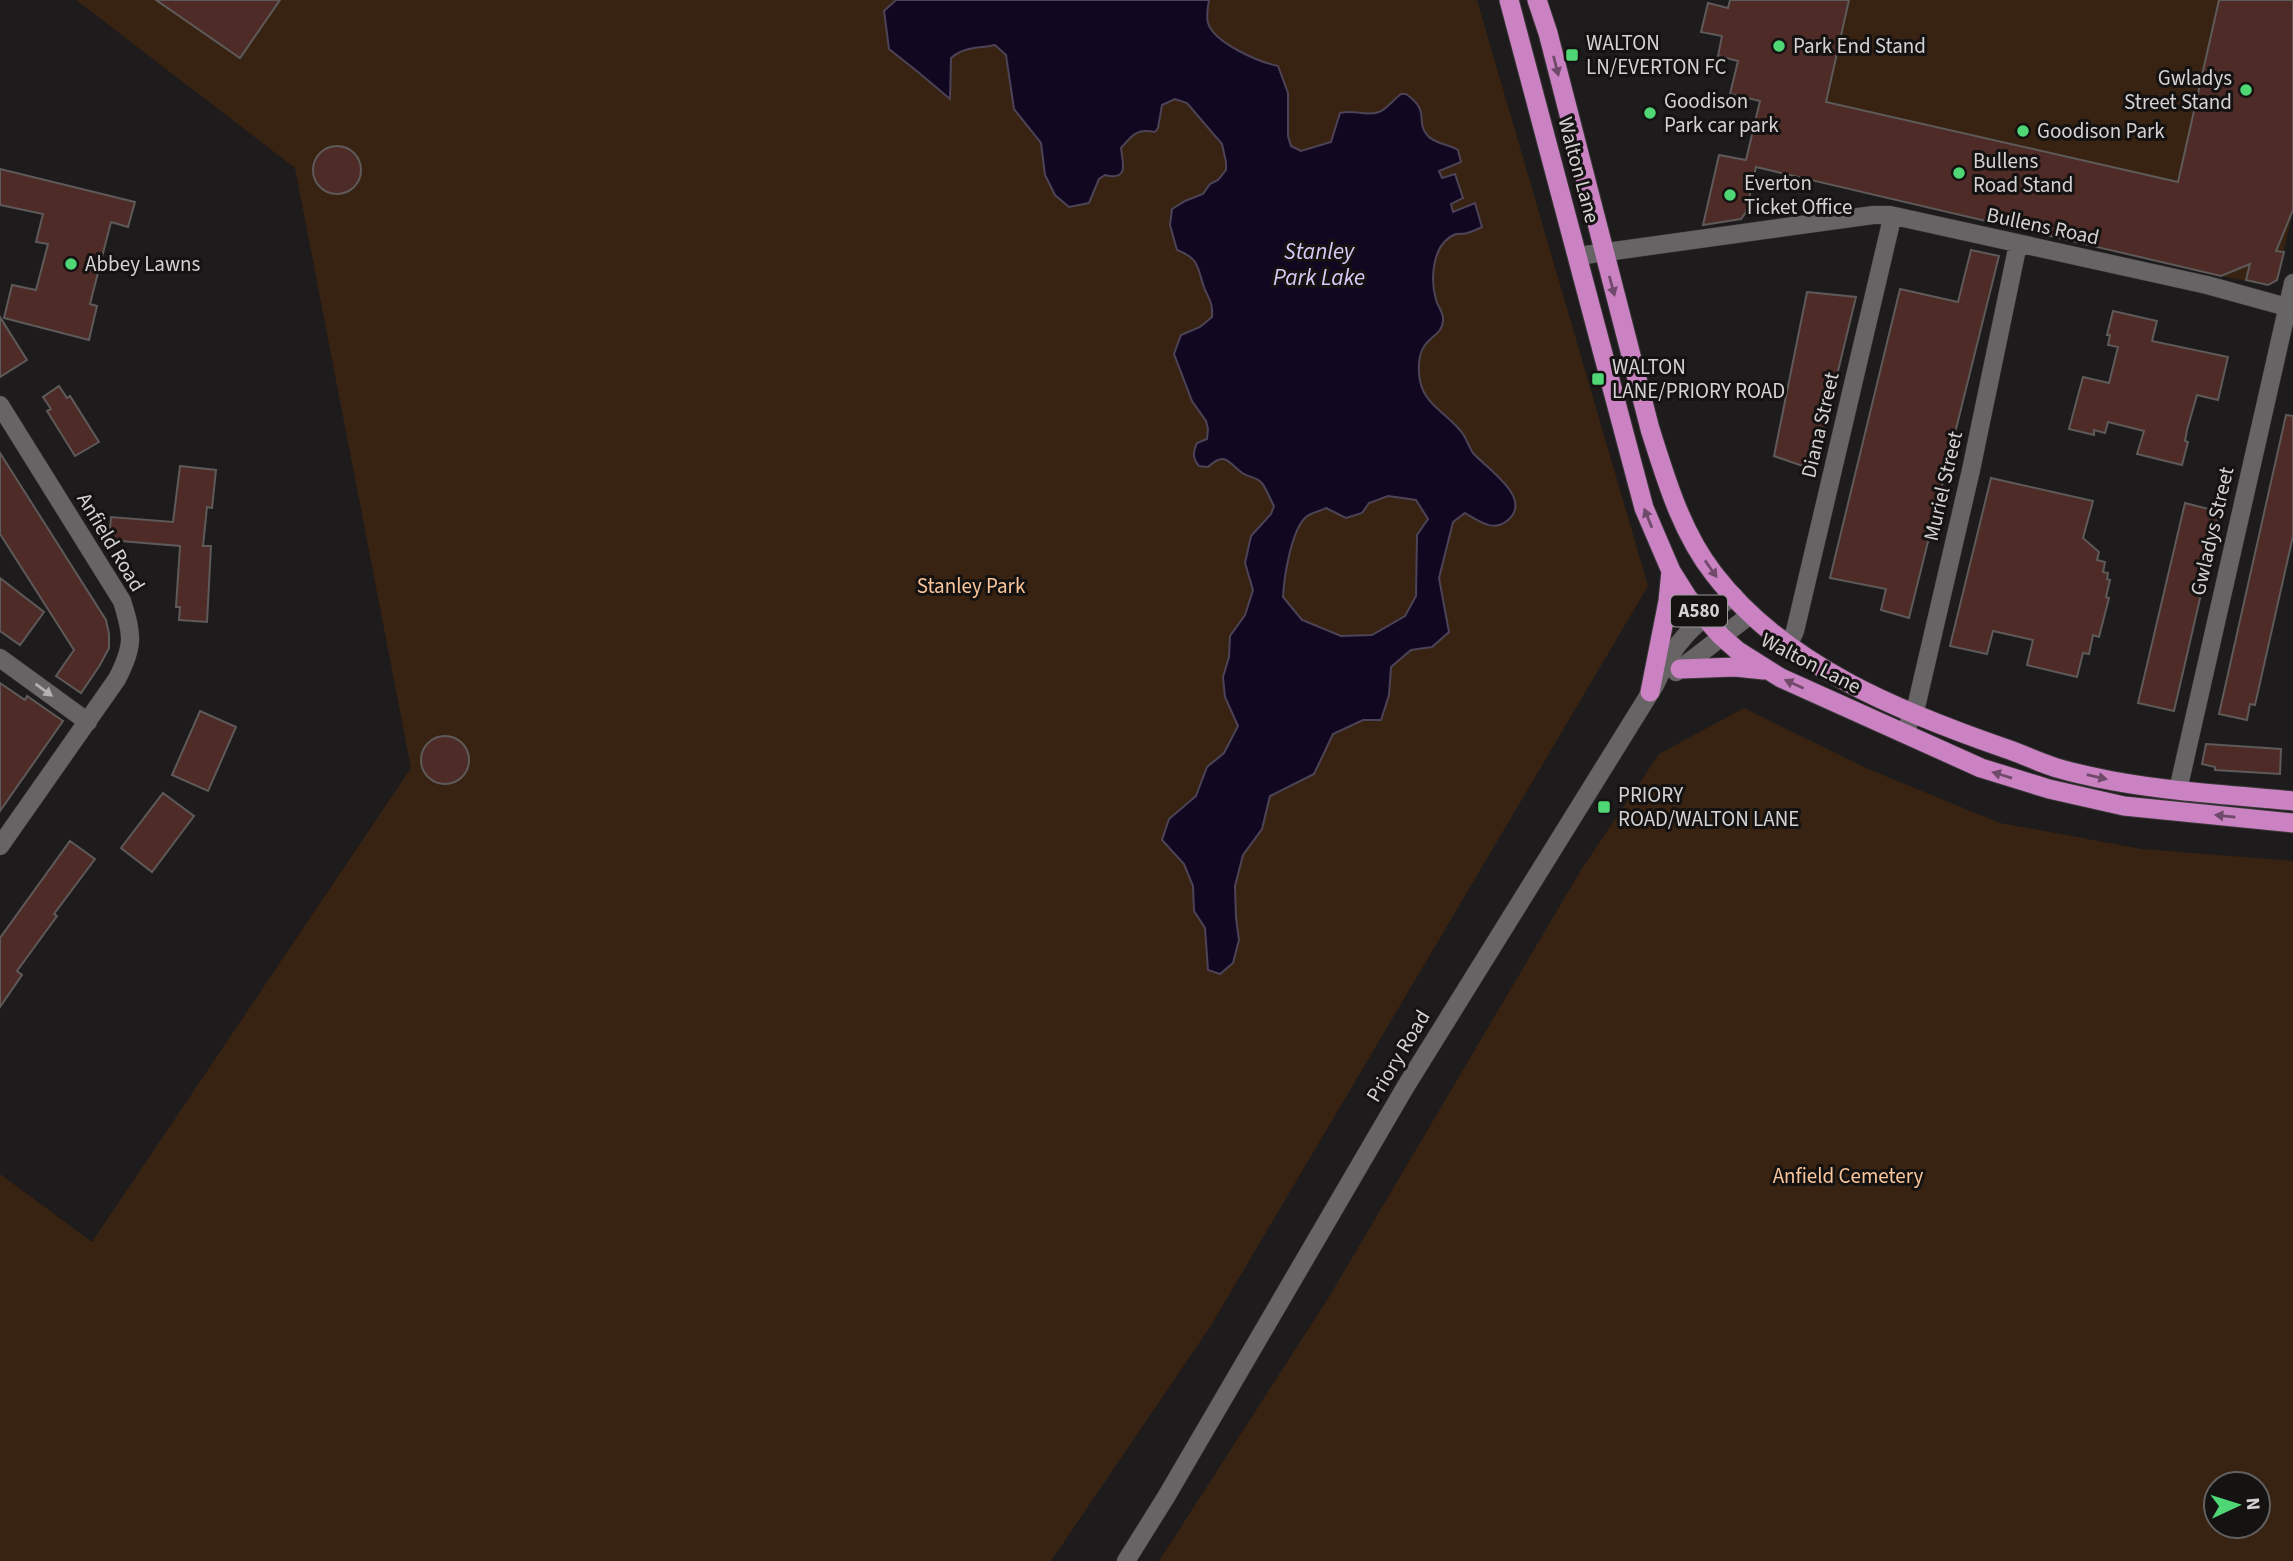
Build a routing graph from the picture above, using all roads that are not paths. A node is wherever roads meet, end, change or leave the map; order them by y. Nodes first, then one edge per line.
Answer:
1 (1509, 0) edge
2 (1537, 0) edge
3 (1890, 215) junction
4 (2018, 244) junction
5 (1603, 253) junction
6 (1578, 256) junction
7 (2293, 283) edge
8 (2287, 307) junction
9 (0, 405) edge
10 (1671, 571) junction
11 (1734, 596) junction
12 (1750, 615) junction
13 (1704, 617) junction
14 (1721, 636) junction
15 (1789, 644) junction
16 (0, 658) edge
17 (1680, 669) junction
18 (1769, 671) junction
19 (1653, 688) junction
20 (1913, 713) junction
21 (88, 722) junction
22 (1905, 735) junction
23 (2178, 790) junction
24 (2293, 801) edge
25 (2293, 823) edge
26 (0, 846) edge
27 (1126, 1561) edge

1 - 6 highway, Walton Lane / A580
2 -> 5 highway, Walton Lane / A580
3 - 4 street, Bullens Road
3 - 5 street, Bullens Road
3 - 15 street, Diana Street
4 - 8 street, Bullens Road
4 - 20 street, Muriel Street
5 - 6 street, Bullens Road
5 -> 11 highway, Walton Lane / A580
10 -> 6 highway, Walton Lane / A580
7 - 8 street, Gwladys Street
8 - 23 street, Gwladys Street
9 - 21 street, Anfield Road
10 - 13 highway, Walton Lane / A580
10 - 19 highway
11 - 12 highway, Walton Lane / A580
11 - 13 street, Priory Road
12 - 14 street
12 - 15 highway, Walton Lane / A580
13 - 14 highway, Walton Lane / A580
13 - 19 street, Priory Road
14 - 17 street
14 - 18 highway, Walton Lane / A580
15 - 20 highway, Walton Lane / A580
16 -> 21 street
17 - 18 highway
17 - 19 street
22 -> 18 highway, Walton Lane / A580
19 - 27 street, Priory Road
20 - 22 street, Muriel Street
20 -> 23 highway, Walton Lane / A580
21 - 26 street, Anfield Road
25 -> 22 highway, Walton Lane / A580
23 - 24 highway, Walton Lane / A580

